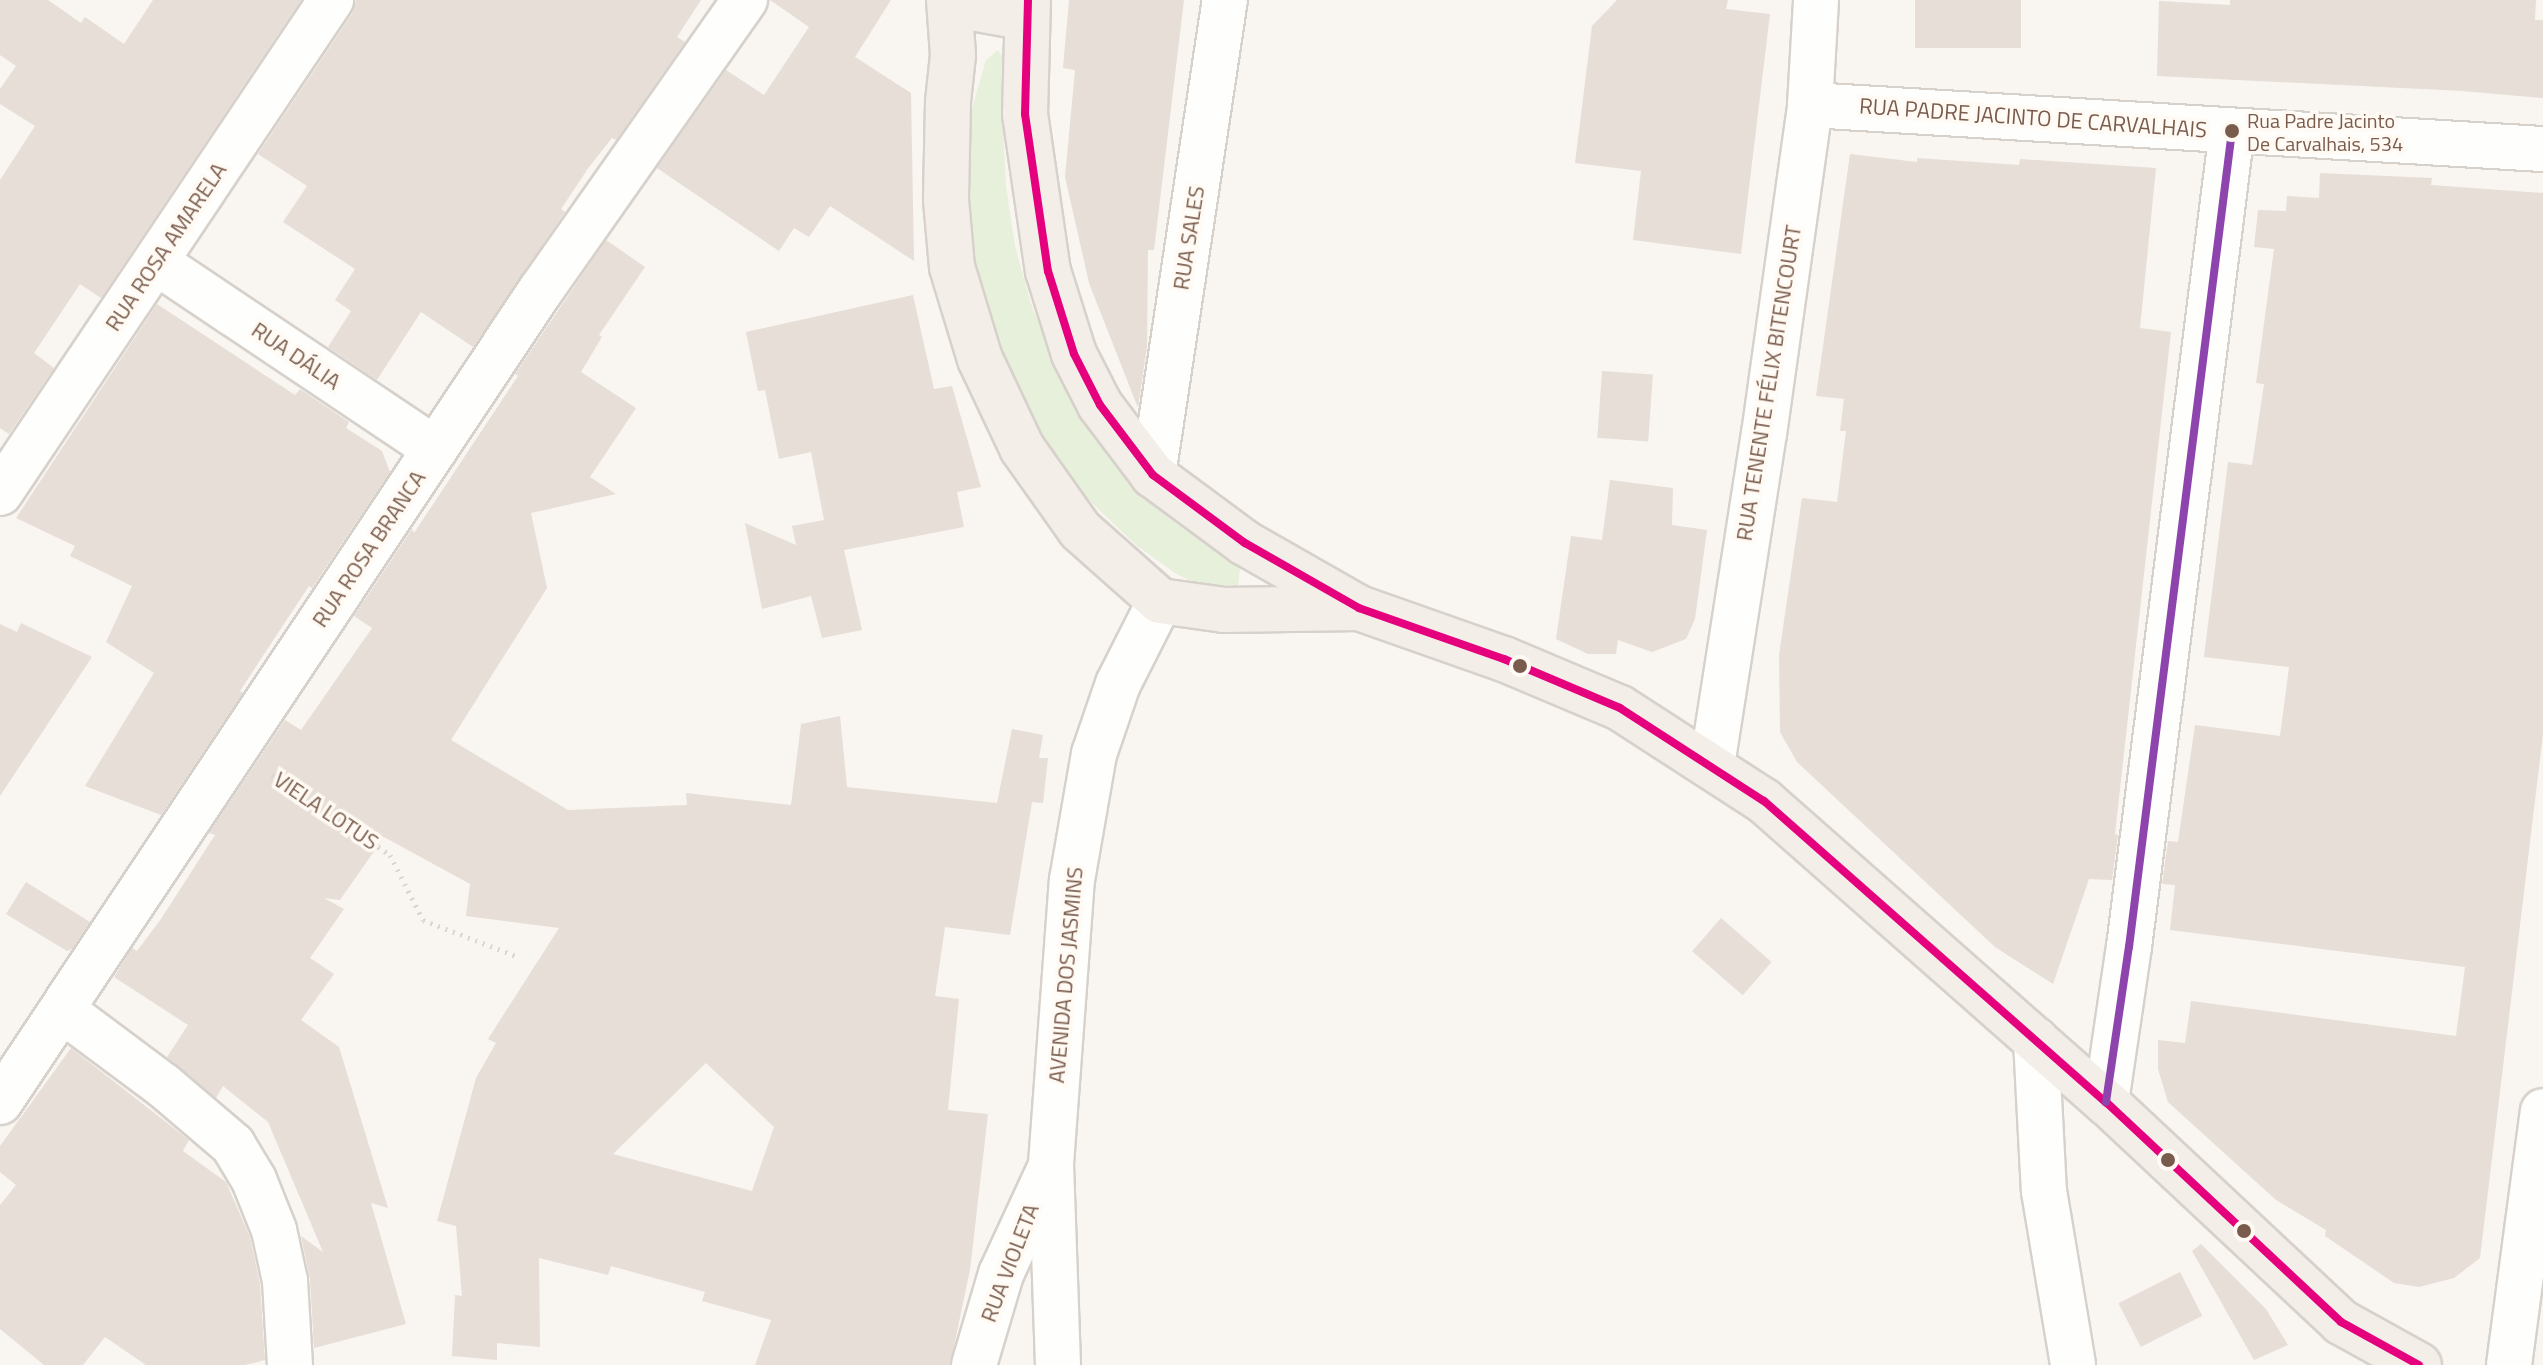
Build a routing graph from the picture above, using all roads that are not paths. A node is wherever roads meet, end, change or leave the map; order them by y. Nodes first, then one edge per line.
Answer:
1 (331, 0) edge
2 (745, 0) edge
3 (1225, 0) edge
4 (1816, 0) edge
5 (950, 2) edge
6 (1028, 9) edge
7 (1810, 105) junction
8 (2232, 131) junction
9 (2543, 149) edge
10 (156, 262) junction
11 (435, 449) junction
12 (1153, 475) junction
13 (0, 493) edge
14 (1160, 601) junction
15 (1359, 608) junction
16 (1712, 765) junction
17 (62, 1010) junction
18 (2036, 1040) junction
19 (0, 1102) edge
20 (2106, 1102) junction
21 (2543, 1111) edge
22 (1051, 1164) junction
23 (2341, 1322) junction
24 (290, 1365) edge
25 (974, 1365) edge
26 (1058, 1365) edge
27 (2073, 1365) edge
28 (2365, 1365) edge
29 (2419, 1365) edge
30 (2509, 1365) edge

1 - 10 street, RUA ROSA AMARELA
2 - 11 street, RUA ROSA BRANCA
3 - 12 street, RUA SALES
4 - 7 street, RUA TENENTE FÉLIX BITENCOURT
5 - 6 main road
5 - 14 main road
6 - 12 main road
7 - 8 street, RUA PADRE JACINTO DE CARVALHAIS
7 - 16 street, RUA TENENTE FÉLIX BITENCOURT
8 - 9 street, RUA PADRE JACINTO DE CARVALHAIS
8 - 20 street
10 - 11 street, RUA DÁLIA
10 - 13 street, RUA ROSA AMARELA
11 - 17 street, RUA ROSA BRANCA
12 - 15 main road
14 - 15 main road
14 - 22 street, AVENIDA DOS JASMINS
15 - 16 main road
16 - 18 main road
17 - 19 street, RUA ROSA BRANCA
17 - 24 street
18 - 20 main road
18 - 27 street
20 - 23 main road
21 - 30 street
22 - 25 street, RUA VIOLETA
22 - 26 street, AVENIDA DOS JASMINS
23 - 28 main road
23 - 29 main road

